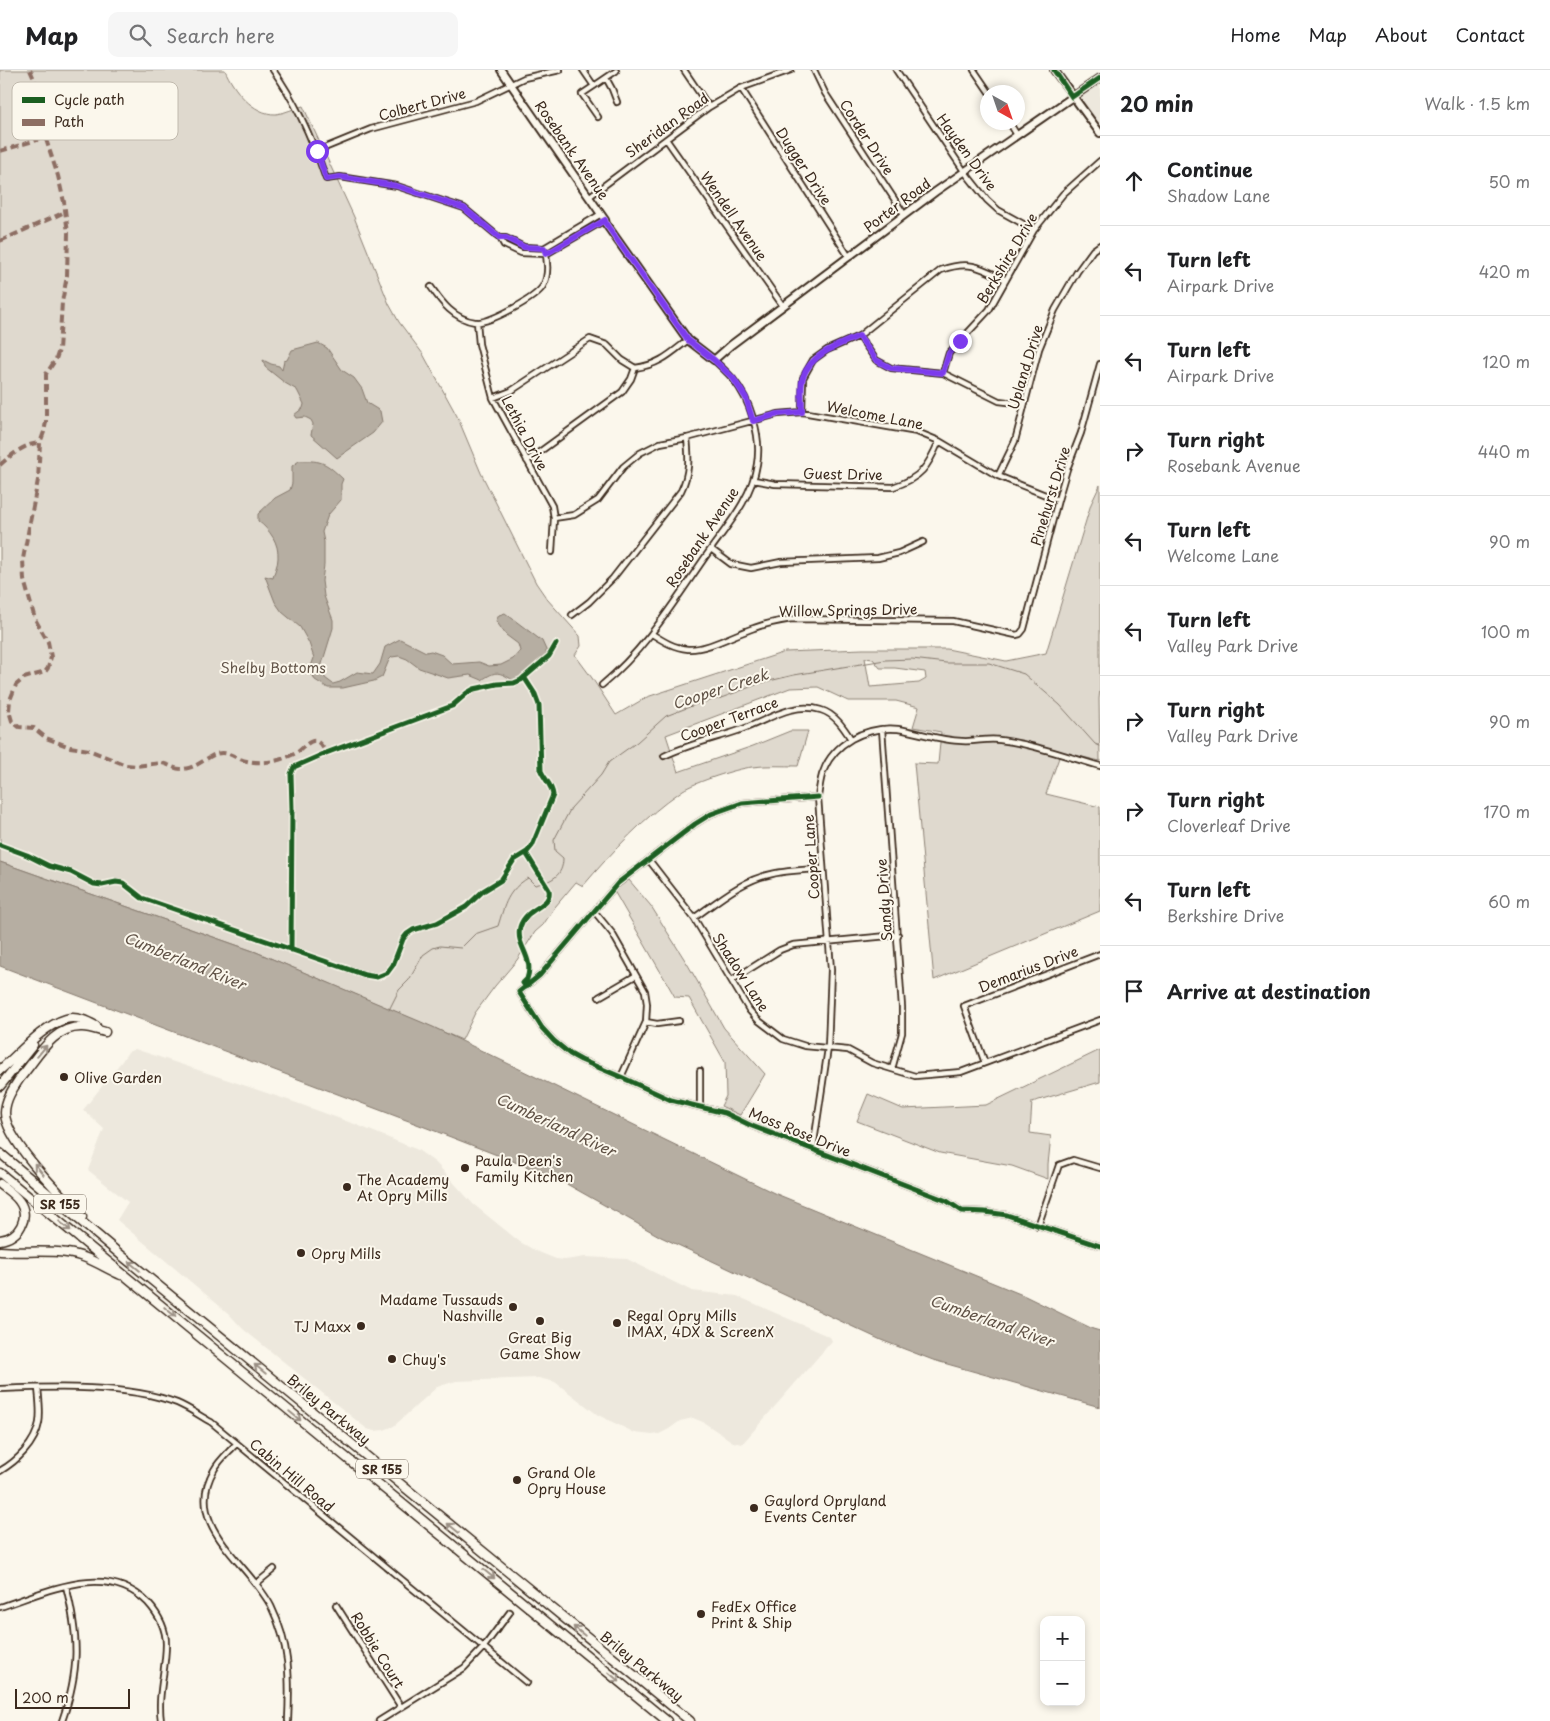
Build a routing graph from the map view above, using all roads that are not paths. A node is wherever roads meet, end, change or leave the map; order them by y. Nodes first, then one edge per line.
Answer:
1 (273, 70) edge
2 (501, 70) edge
3 (560, 70) edge
4 (583, 70) edge
5 (684, 70) edge
6 (766, 70) edge
7 (791, 70) edge
8 (814, 70) edge
9 (896, 70) edge
10 (974, 70) edge
11 (1054, 70) edge
12 (616, 71) edge
13 (769, 77) junction
14 (606, 78) junction
15 (1100, 78) edge
16 (511, 84) junction
17 (984, 85) edge
18 (594, 86) junction
19 (741, 88) junction
20 (1072, 97) junction
21 (617, 102) dead end
22 (709, 107) junction
23 (598, 118) dead end
24 (1014, 130) edge
25 (1100, 133) edge
26 (1017, 135) junction
27 (666, 138) junction
28 (317, 151) junction
29 (1100, 161) edge
30 (964, 171) junction
31 (590, 196) junction
32 (904, 214) junction
33 (603, 217) junction
34 (1034, 230) junction
35 (1100, 245) edge
36 (545, 251) junction
37 (849, 257) junction
38 (1006, 280) junction
39 (431, 287) dead end
40 (784, 306) junction
41 (476, 322) junction
42 (859, 336) junction
43 (688, 340) junction
44 (714, 360) junction
45 (1100, 364) edge
46 (635, 368) junction
47 (943, 373) junction
48 (493, 398) junction
49 (1024, 404) junction
50 (802, 412) junction
51 (753, 421) junction
52 (687, 438) junction
53 (939, 441) junction
54 (527, 461) junction
55 (998, 476) junction
56 (754, 480) junction
57 (1058, 500) junction
58 (554, 518) junction
59 (923, 542) dead end
60 (711, 549) junction
61 (552, 552) dead end
62 (572, 615) dead end
63 (652, 634) junction
64 (1020, 634) joint
65 (602, 685) dead end
66 (882, 729) junction
67 (852, 739) junction
68 (664, 756) dead end
69 (1100, 766) edge
70 (818, 797) junction
71 (649, 860) junction
72 (822, 869) junction
73 (594, 911) junction
74 (694, 918) junction
75 (898, 935) junction
76 (828, 940) junction
77 (1100, 954) edge
78 (635, 976) junction
79 (732, 980) junction
80 (599, 997) dead end
81 (1100, 1020) edge
82 (61, 1021) junction
83 (678, 1021) dead end
84 (646, 1022) junction
85 (46, 1030) junction
86 (65, 1030) junction
87 (828, 1048) junction
88 (985, 1063) junction
89 (892, 1069) junction
90 (0, 1070) edge
91 (700, 1071) dead end
92 (22, 1076) junction
93 (621, 1077) junction
94 (0, 1086) edge
95 (0, 1100) edge
96 (700, 1107) junction
97 (813, 1150) junction
98 (0, 1152) edge
99 (1100, 1168) edge
100 (0, 1174) edge
101 (0, 1184) edge
102 (1038, 1226) junction
103 (0, 1240) edge
104 (1100, 1246) edge
105 (0, 1251) edge
106 (120, 1255) junction
107 (132, 1281) junction
108 (0, 1388) edge
109 (38, 1388) junction
110 (236, 1444) junction
111 (0, 1471) edge
112 (274, 1569) dead end
113 (256, 1583) junction
114 (66, 1586) junction
115 (336, 1605) dead end
116 (0, 1608) edge
117 (510, 1612) dead end
118 (483, 1648) junction
119 (527, 1683) dead end
120 (401, 1707) junction
121 (62, 1721) edge
122 (161, 1721) edge
123 (288, 1721) edge
124 (379, 1721) edge
125 (666, 1721) edge
126 (690, 1721) edge

1 - 28 street
2 - 16 street, Rosebank Avenue
3 - 16 street, Colbert Drive
4 - 18 street
5 - 22 street
6 - 13 street
7 - 13 street, Sheridan Road
8 - 32 street, Corder Drive
9 - 30 street, Hayden Drive
10 - 17 street
11 - 20 street
12 - 14 street
13 - 19 street, Sheridan Road
14 - 18 street
14 - 21 street
15 - 20 street, Porter Road
16 - 28 street, Colbert Drive
16 - 31 street, Rosebank Avenue
18 - 23 street
19 - 22 street, Sheridan Road
19 - 37 street, Dugger Drive
20 - 25 street
20 - 26 street, Porter Road
22 - 27 street, Sheridan Road
24 - 26 street
26 - 30 street, Porter Road
27 - 31 street, Sheridan Road
27 - 40 street, Wendell Avenue
28 - 36 street
29 - 34 street, Berkshire Drive
30 - 32 street, Porter Road
30 - 34 street, Hayden Drive
31 - 33 street, Rosebank Avenue
32 - 37 street, Porter Road
33 - 36 street
33 - 43 street, Rosebank Avenue
34 - 38 street, Berkshire Drive
35 - 49 street, Upland Drive
36 - 41 street
37 - 40 street, Porter Road
38 - 42 street
38 - 47 street, Berkshire Drive
39 - 41 street
40 - 44 street, Porter Road
41 - 48 street, Lethia Drive
42 - 47 street
42 - 50 street
43 - 44 street, Rosebank Avenue
43 - 46 street
44 - 51 street, Rosebank Avenue
45 - 57 street, Pinehurst Drive
46 - 48 street
46 - 54 street
47 - 49 street
48 - 54 street, Lethia Drive
49 - 55 street, Upland Drive
50 - 51 street, Welcome Lane
50 - 53 street, Welcome Lane
51 - 52 street, Welcome Lane
51 - 56 street, Rosebank Avenue
52 - 58 street, Welcome Lane
52 - 62 street
53 - 55 street, Welcome Lane
53 - 56 street, Guest Drive
54 - 58 street, Lethia Drive
55 - 57 street, Welcome Lane
56 - 60 street, Rosebank Avenue
57 - 64 street, Pinehurst Drive
58 - 61 street, Lethia Drive
59 - 60 street
60 - 63 street, Rosebank Avenue
63 - 64 street, Willow Springs Drive
63 - 65 street, Rosebank Avenue
66 - 67 street, Cooper Lane
66 - 69 street, Cooper Lane
66 - 75 street, Sandy Drive
67 - 68 street, Cooper Terrace
67 - 70 street, Cooper Lane
70 - 71 street
70 - 72 street, Cooper Lane
71 - 73 street
71 - 74 street, Shadow Lane
72 - 74 street
72 - 76 street, Cooper Lane
73 - 78 street
73 - 93 street, Moss Rose Drive
74 - 79 street, Shadow Lane
75 - 76 street
75 - 89 street, Sandy Drive
76 - 79 street
76 - 87 street, Cooper Lane
77 - 88 street, Demarius Drive
78 - 80 street
78 - 84 street
79 - 87 street, Shadow Lane
81 - 88 street, Shadow Lane
82 - 85 highway
82 - 86 highway
82 - 86 highway
83 - 84 street
84 - 93 street
85 - 90 highway
85 - 94 highway
92 -> 86 highway
87 - 89 street, Shadow Lane
87 - 97 street, Cooper Lane
88 - 89 street, Shadow Lane
91 - 96 street
92 - 95 highway
106 -> 92 highway
93 - 96 street, Moss Rose Drive
96 - 97 street, Moss Rose Drive
97 - 102 street, Moss Rose Drive
98 - 106 highway, Briley Parkway / SR 155
99 - 102 street
100 -> 107 highway, Briley Parkway / SR 155
101 - 103 highway
102 - 104 street, Moss Rose Drive
105 - 107 highway
126 -> 106 highway, Briley Parkway / SR 155
107 -> 125 highway, Briley Parkway / SR 155
108 - 109 street, Cabin Hill Road
109 - 110 street, Cabin Hill Road
109 - 111 street
110 - 113 street
110 - 118 street, Cabin Hill Road
112 - 113 street
113 - 123 street
114 - 116 street
114 - 121 street
114 - 122 street
115 - 120 street, Robbie Court
117 - 118 street
118 - 119 street, Cabin Hill Road
118 - 120 street
120 - 124 street

